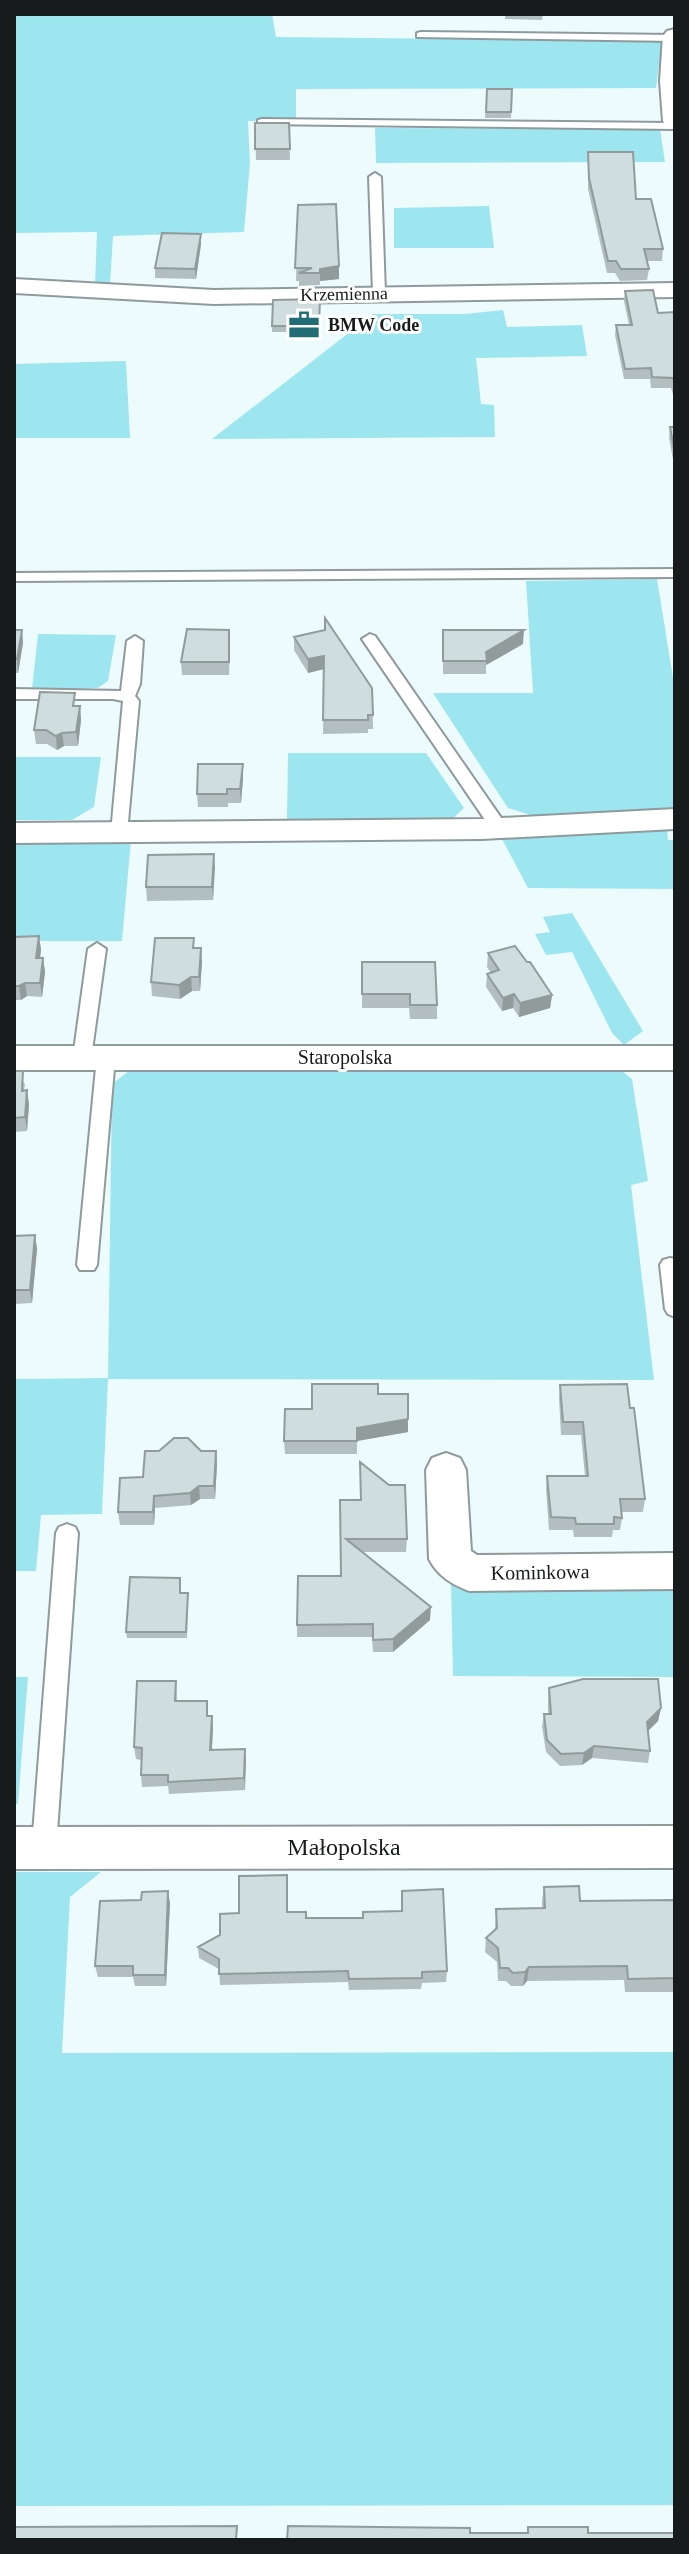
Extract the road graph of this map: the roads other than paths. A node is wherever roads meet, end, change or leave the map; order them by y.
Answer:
1 (421, 35) dead end
2 (675, 37) edge
3 (262, 122) edge
4 (675, 123) edge
5 (375, 177) dead end
6 (14, 286) edge
7 (675, 290) edge
8 (379, 293) junction
9 (675, 573) edge
10 (14, 577) edge
11 (370, 639) dead end
12 (135, 641) dead end
13 (14, 694) edge
14 (127, 696) junction
15 (675, 819) edge
16 (500, 829) junction
17 (14, 833) edge
18 (119, 833) junction
19 (97, 949) dead end
20 (94, 1057) junction
21 (14, 1058) edge
22 (675, 1058) edge
23 (87, 1265) dead end
24 (670, 1265) dead end
25 (675, 1309) edge
26 (446, 1470) dead end
27 (67, 1533) dead end
28 (675, 1571) edge
29 (675, 1847) edge
30 (29, 1848) edge

1 - 2 lane
2 - 4 street
3 - 4 lane
5 - 8 lane
6 - 8 street, Krzemienna
7 - 8 street, Krzemienna
9 - 10 lane
11 - 16 lane
12 - 14 lane
13 - 14 lane
14 - 18 lane
15 - 16 street
16 - 18 street
17 - 18 street
19 - 20 lane
20 - 21 street, Staropolska
20 - 22 street, Staropolska
20 - 23 lane
24 - 25 lane
26 - 28 street, Kominkowa
27 - 30 lane
29 - 30 street, Małopolska

